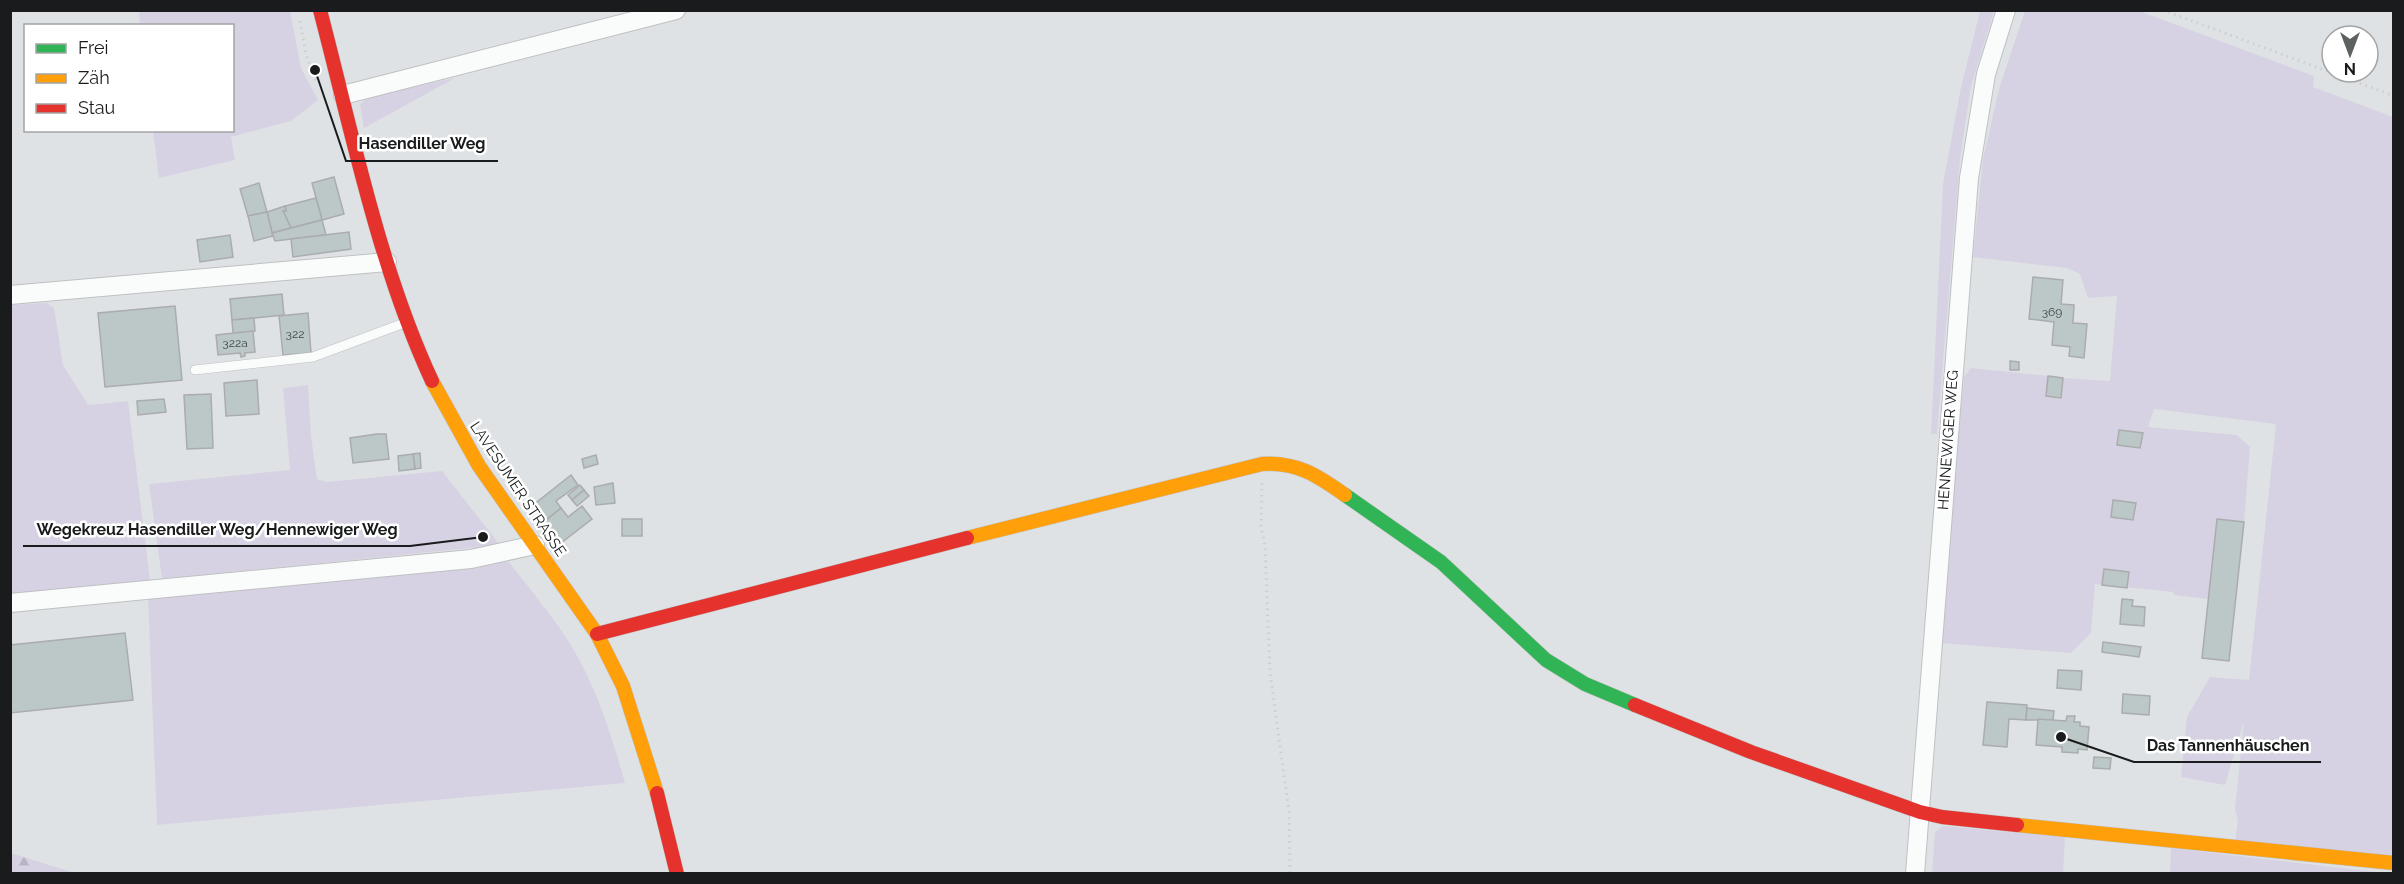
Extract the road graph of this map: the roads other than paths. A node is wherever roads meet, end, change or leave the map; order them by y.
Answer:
1 (320, 10) edge
2 (676, 10) edge
3 (2006, 10) edge
4 (343, 95) junction
5 (387, 262) junction
6 (10, 295) edge
7 (406, 322) junction
8 (195, 370) dead end
9 (535, 545) junction
10 (10, 603) edge
11 (597, 634) junction
12 (1920, 812) junction
13 (2394, 863) edge
14 (677, 873) edge
15 (1916, 873) edge

1 - 4 street, LAVESUMER STRASSE
2 - 4 street
3 - 12 street, HENNEWIGER WEG
4 - 5 street, LAVESUMER STRASSE
5 - 6 street
5 - 7 street, LAVESUMER STRASSE
7 - 8 lane
7 - 9 street, LAVESUMER STRASSE
9 - 10 street
9 - 11 street, LAVESUMER STRASSE
11 - 12 street
11 - 14 street, LAVESUMER STRASSE
12 - 13 street
12 - 15 street, HENNEWIGER WEG

